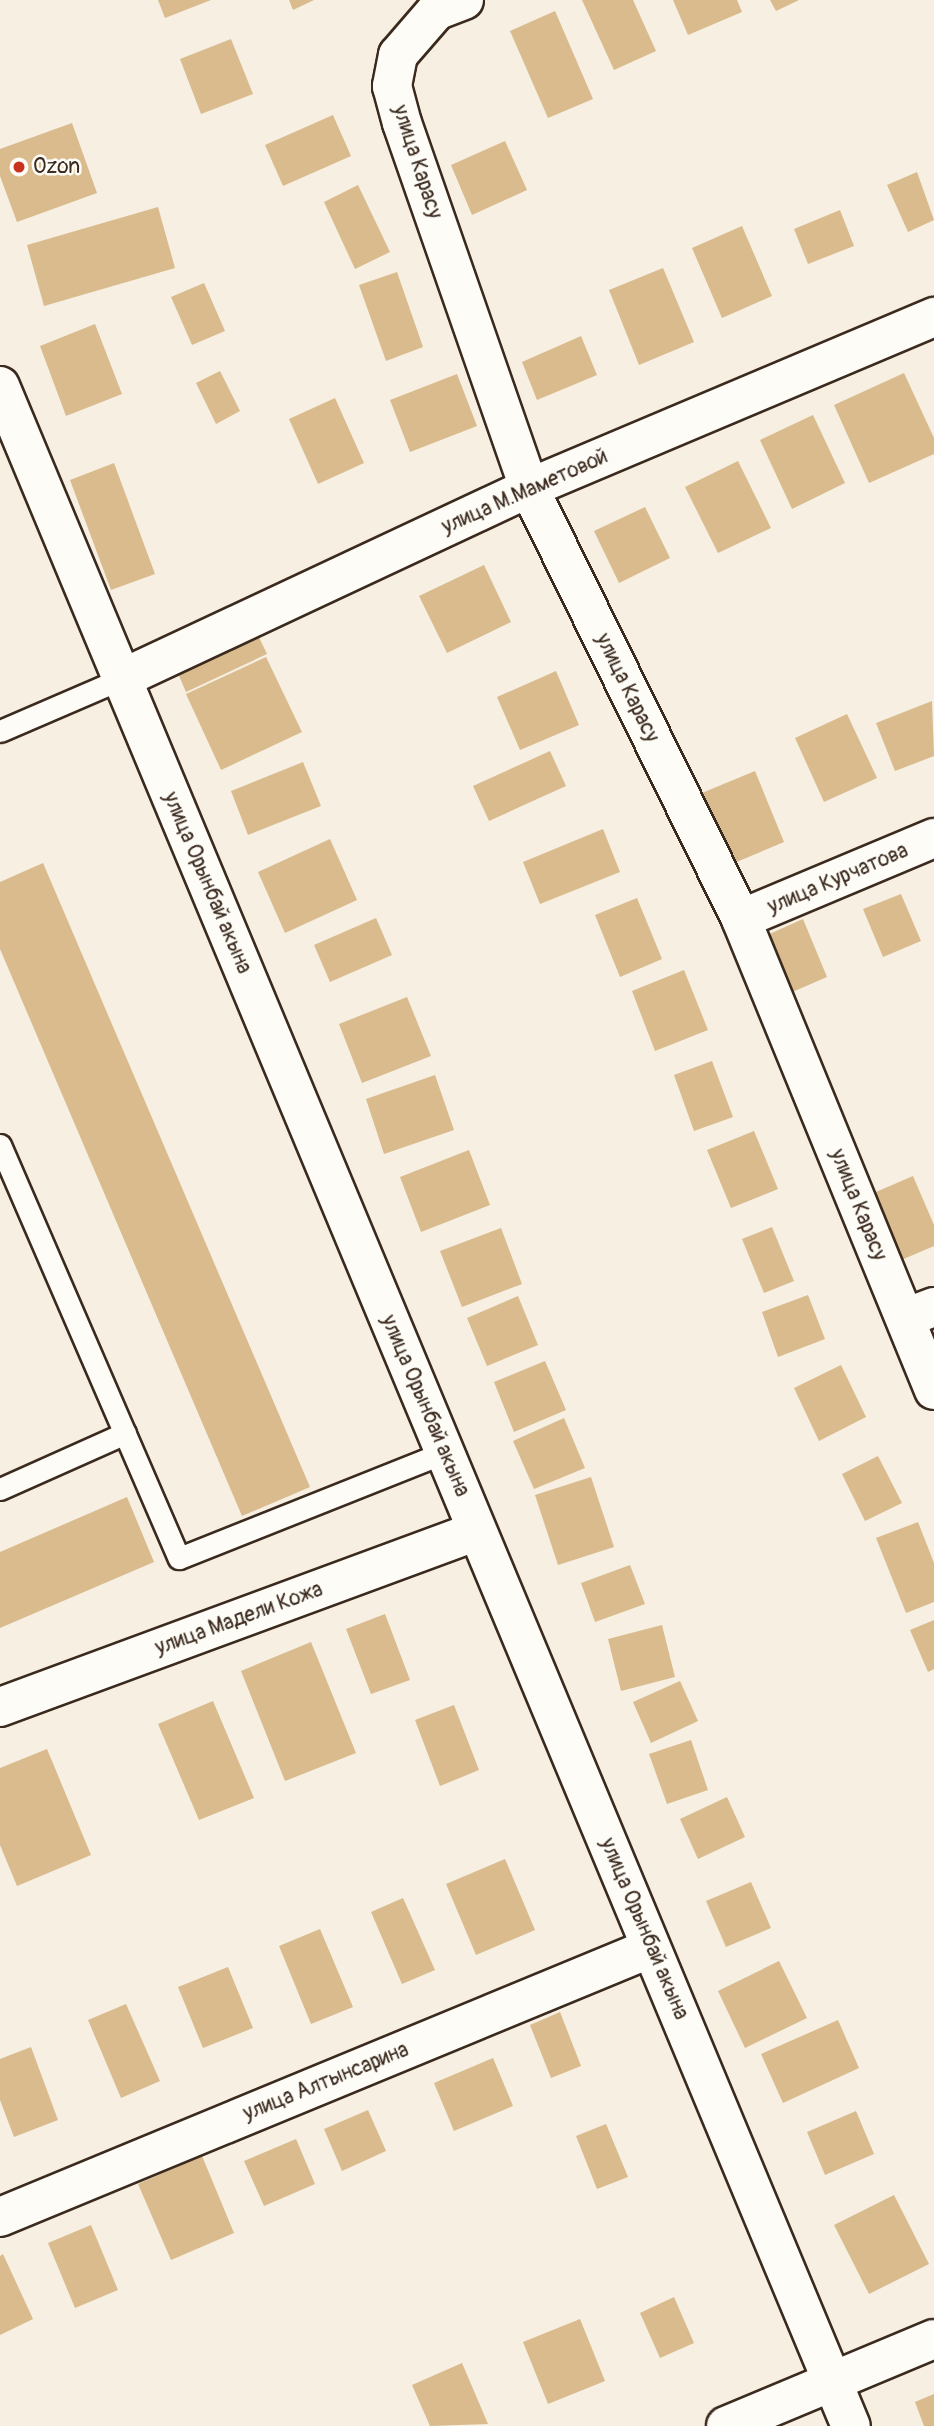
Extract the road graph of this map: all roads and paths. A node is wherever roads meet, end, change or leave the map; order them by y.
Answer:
1 (464, 0) edge
2 (934, 317) edge
3 (0, 386) edge
4 (529, 488) junction
5 (121, 678) junction
6 (0, 731) edge
7 (934, 838) edge
8 (741, 919) junction
9 (0, 1145) edge
10 (919, 1312) edge
11 (934, 1390) edge
12 (125, 1433) junction
13 (444, 1452) junction
14 (0, 1489) edge
15 (477, 1531) junction
16 (0, 1707) edge
17 (651, 1948) junction
18 (0, 2217) edge
19 (934, 2339) edge
20 (833, 2383) junction
21 (726, 2426) edge
22 (851, 2426) edge

1 - 4 street, улица Карасу
2 - 4 street, улица М.Маметовой
3 - 5 street, улица Орынбай акына
4 - 5 street, улица М.Маметовой
4 - 8 street, улица Карасу
5 - 6 lane
5 - 13 street, улица Орынбай акына
7 - 8 street, улица Курчатова
8 - 10 street, улица Карасу
9 - 12 lane
10 - 11 street, улица Карасу
12 - 13 lane
12 - 14 lane
13 - 15 street, улица Орынбай акына
15 - 16 street, улица Мадели Кожа
15 - 17 street, улица Орынбай акына
17 - 18 street, улица Алтынсарина
17 - 20 street, улица Орынбай акына
19 - 20 street
20 - 21 street
20 - 22 street, улица Орынбай акына

